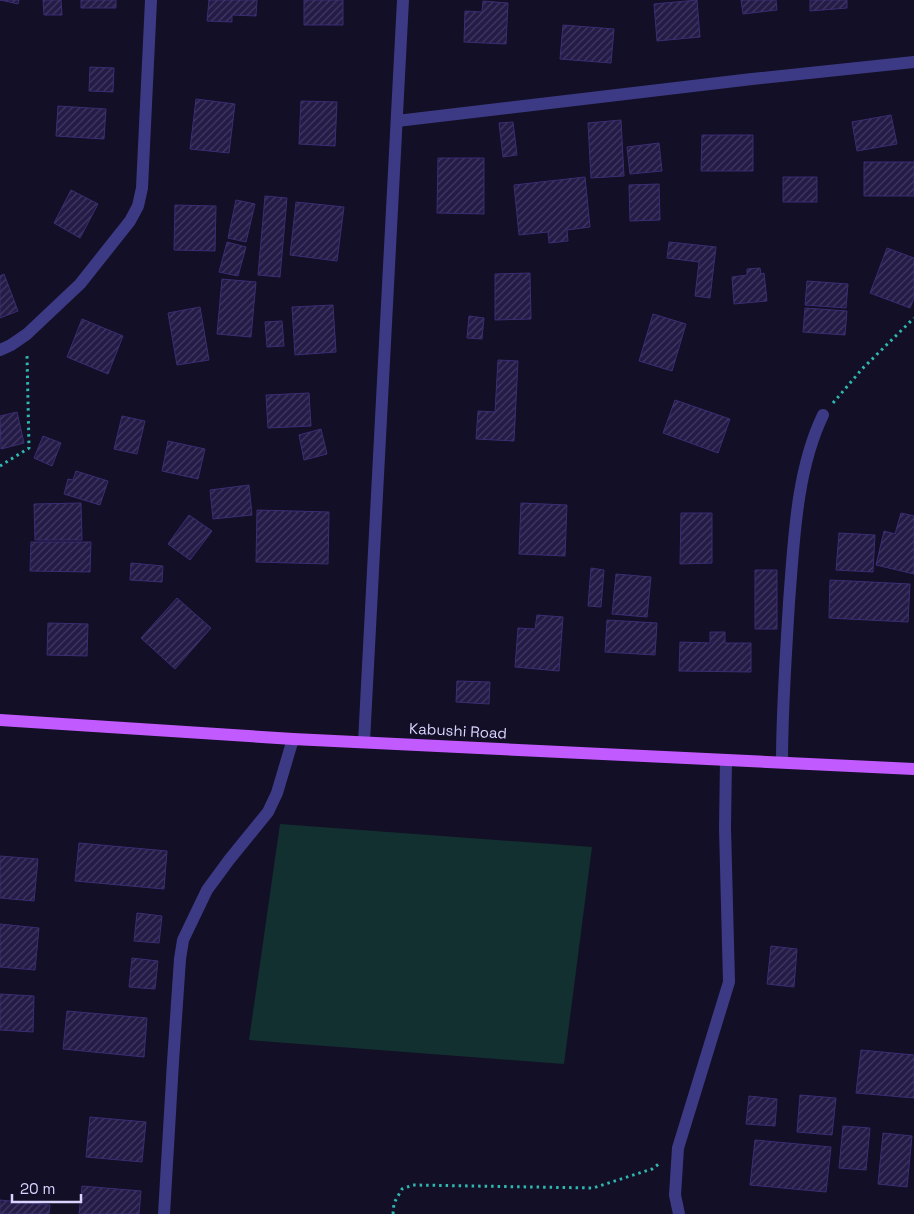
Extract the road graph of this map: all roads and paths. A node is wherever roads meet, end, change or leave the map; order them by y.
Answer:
1 (151, 0) edge
2 (402, 0) edge
3 (914, 62) edge
4 (397, 121) junction
5 (914, 318) edge
6 (27, 334) junction
7 (0, 350) edge
8 (823, 415) joint
9 (0, 466) edge
10 (0, 720) edge
11 (293, 739) junction
12 (364, 742) junction
13 (726, 760) junction
14 (782, 762) junction
15 (914, 769) edge
16 (678, 1148) junction
17 (675, 1196) junction
18 (164, 1214) edge
19 (393, 1214) edge
20 (671, 1214) edge
21 (679, 1214) edge

1 - 6 street
2 - 4 street
3 - 4 street
4 - 12 street
5 - 8 path
6 - 7 street
6 - 9 path
8 - 14 street
10 - 11 main road, Kabushi Road
11 - 12 main road, Kabushi Road
11 - 18 street
12 - 13 main road, Kabushi Road
13 - 14 main road, Kabushi Road
13 - 16 street
14 - 15 main road, Kabushi Road
16 - 17 street
16 - 19 path
17 - 20 street
17 - 21 street

